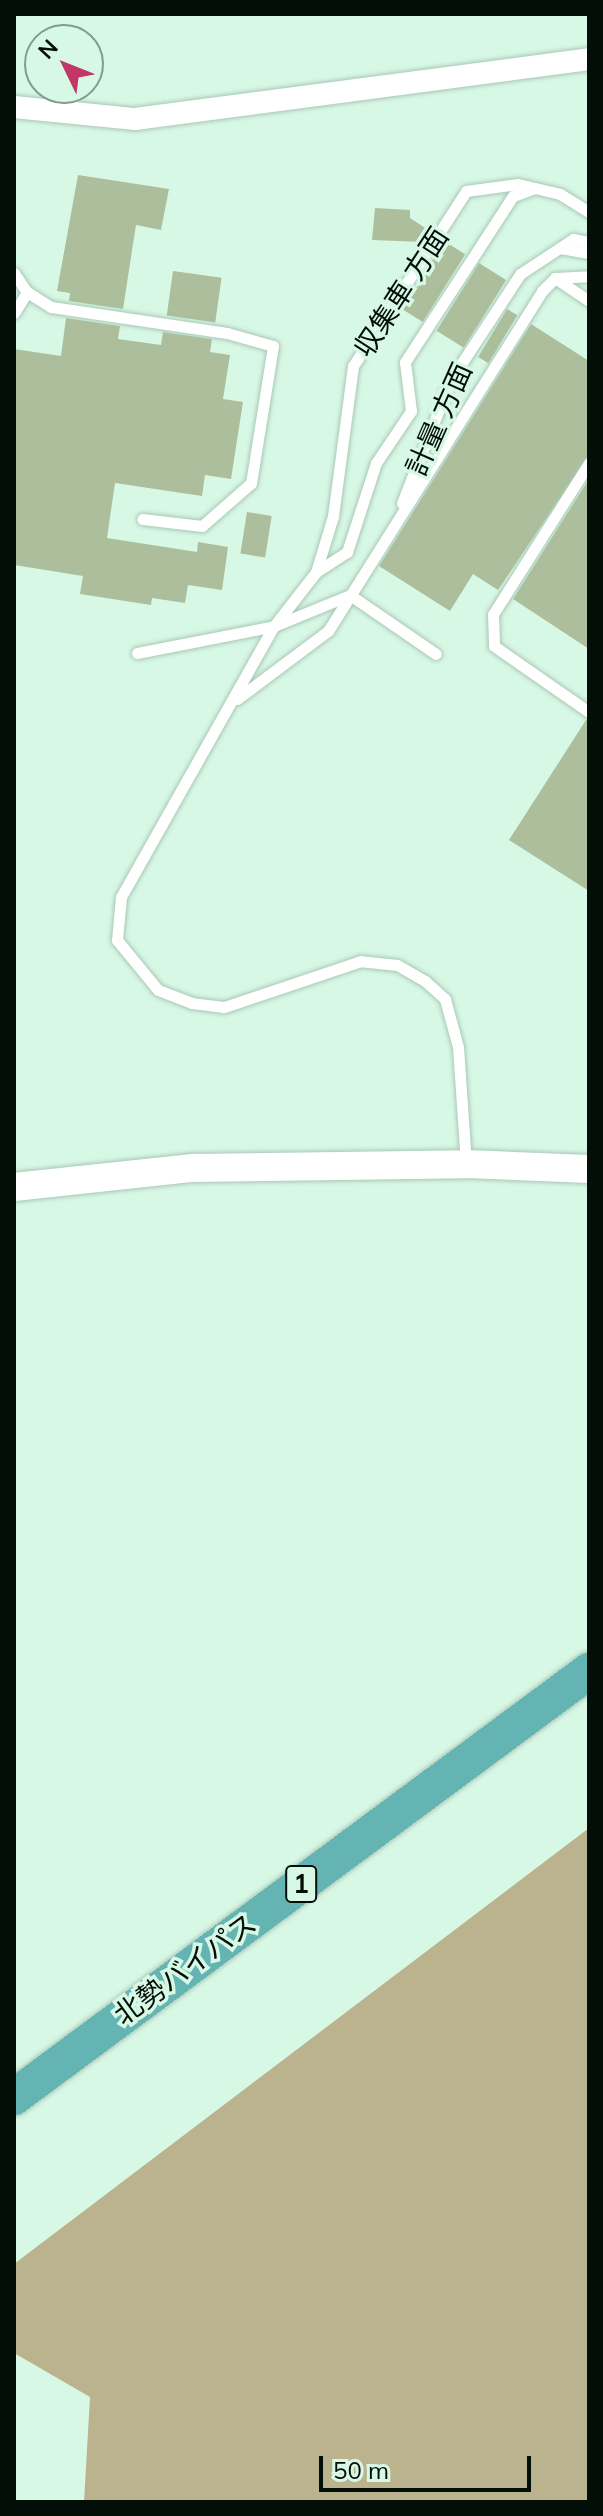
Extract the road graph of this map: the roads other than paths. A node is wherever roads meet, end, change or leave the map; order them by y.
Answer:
1 (589, 59) edge
2 (14, 107) edge
3 (535, 188) junction
4 (589, 212) edge
5 (589, 242) edge
6 (560, 248) junction
7 (589, 253) edge
8 (14, 273) edge
9 (589, 276) edge
10 (555, 278) junction
11 (27, 292) junction
12 (589, 301) edge
13 (14, 313) edge
14 (589, 463) edge
15 (142, 519) dead end
16 (392, 528) junction
17 (316, 572) junction
18 (350, 595) junction
19 (274, 626) junction
20 (137, 653) dead end
21 (436, 654) dead end
22 (231, 704) junction
23 (589, 712) edge
24 (466, 1164) junction
25 (589, 1169) edge
26 (14, 1187) edge
27 (589, 1671) edge
28 (14, 2097) edge

1 - 2 street
3 - 4 lane
3 - 17 lane
3 - 17 lane, 収集車 方面
5 - 6 lane, 計量 方面
6 - 7 lane
6 - 16 lane, 計量 方面
8 - 11 lane
9 - 10 lane
10 - 12 lane
10 - 16 lane
11 - 13 lane
11 - 15 lane
14 - 23 lane
16 - 18 lane
17 - 19 lane
18 - 19 lane
18 - 21 lane
18 - 22 lane
19 - 20 lane
19 - 22 lane
22 - 24 lane
24 - 25 street
24 - 26 street
27 - 28 highway, 北勢バイパス / 1

